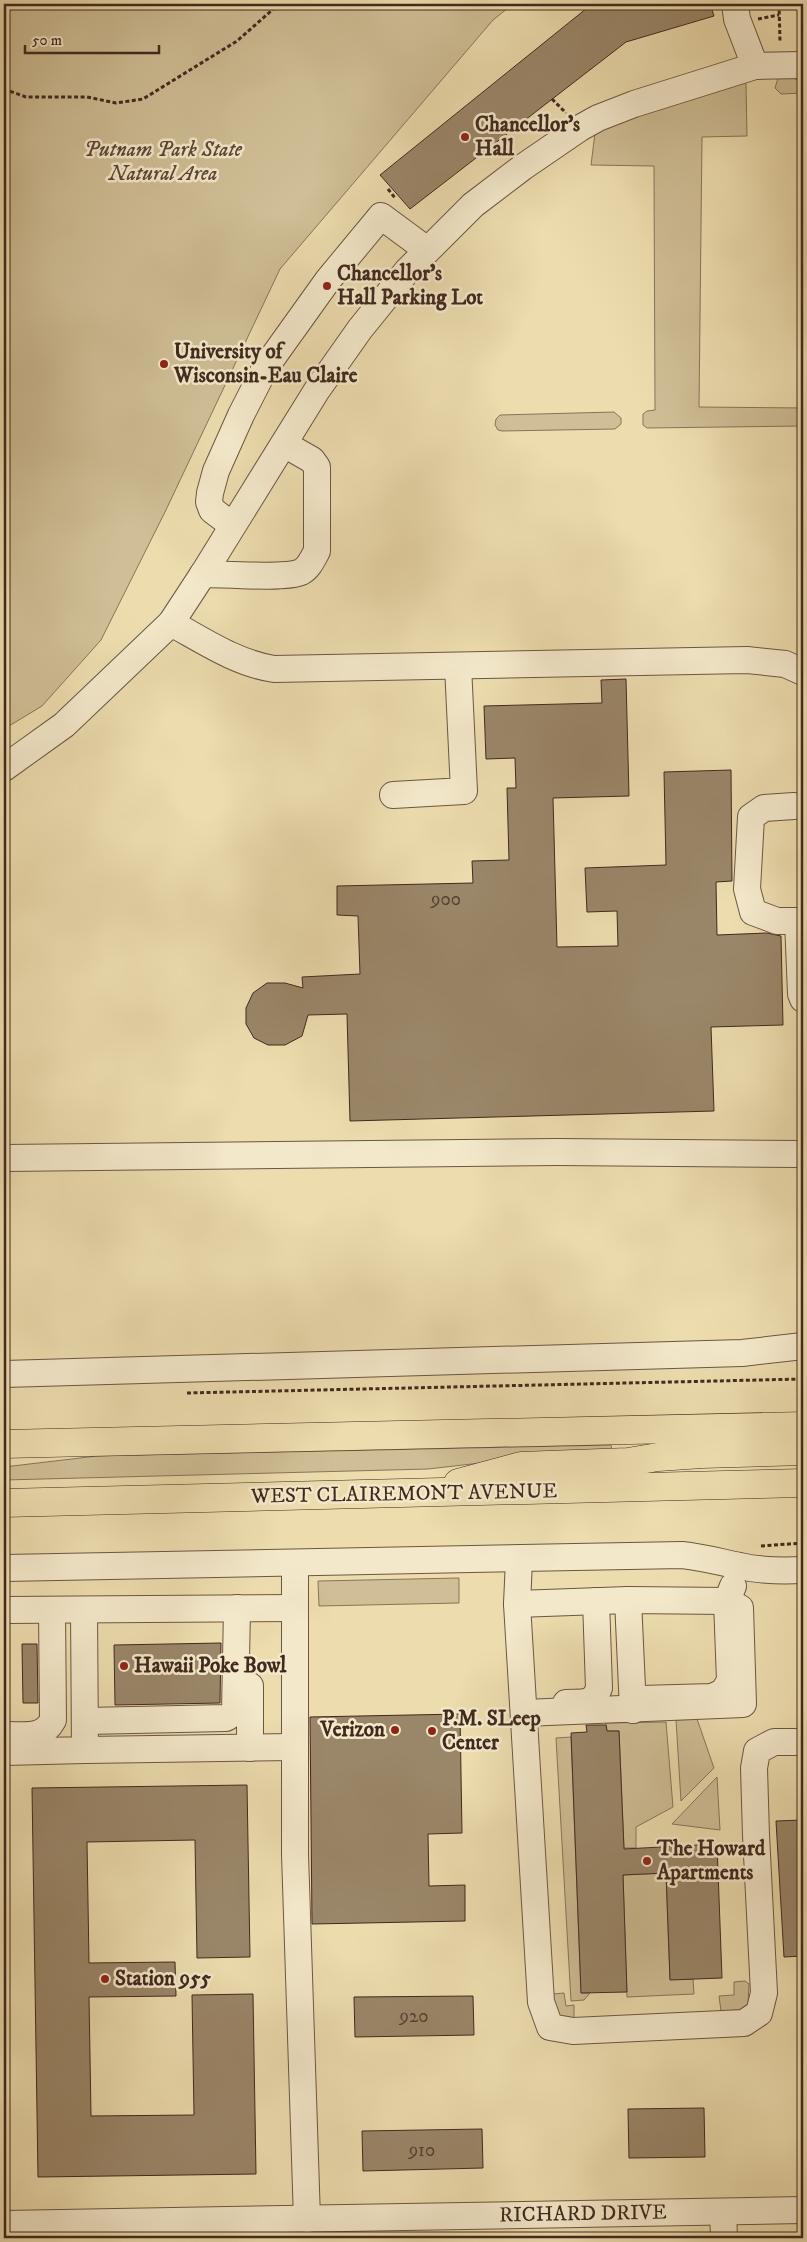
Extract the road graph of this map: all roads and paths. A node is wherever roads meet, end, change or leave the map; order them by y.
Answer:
1 (279, 4) edge
2 (779, 4) edge
3 (735, 10) edge
4 (779, 15) junction
5 (780, 42) dead end
6 (803, 65) edge
7 (755, 66) junction
8 (4, 88) edge
9 (427, 250) junction
10 (284, 444) junction
11 (232, 525) junction
12 (203, 574) junction
13 (171, 623) junction
14 (458, 666) junction
15 (803, 672) edge
16 (4, 768) edge
17 (393, 795) dead end
18 (794, 806) dead end
19 (803, 999) edge
20 (803, 1154) edge
21 (4, 1158) edge
22 (803, 1346) edge
23 (4, 1374) edge
24 (803, 1380) edge
25 (184, 1393) dead end
26 (803, 1426) edge
27 (76, 1443) junction
28 (4, 1444) edge
29 (803, 1452) edge
30 (4, 1459) edge
31 (803, 1483) edge
32 (423, 1493) junction
33 (4, 1503) edge
34 (519, 1560) junction
35 (295, 1563) junction
36 (740, 1567) junction
37 (4, 1568) edge
38 (803, 1570) edge
39 (628, 1600) junction
40 (596, 1601) junction
41 (727, 1602) junction
42 (517, 1604) junction
43 (243, 1608) junction
44 (295, 1608) junction
45 (4, 1610) edge
46 (52, 1610) junction
47 (84, 1610) junction
48 (633, 1710) junction
49 (250, 1713) junction
50 (530, 1713) junction
51 (150, 1720) junction
52 (86, 1721) junction
53 (4, 1735) edge
54 (803, 1742) edge
55 (295, 1747) junction
56 (250, 1748) junction
57 (85, 1750) junction
58 (4, 1752) edge
59 (803, 2210) edge
60 (723, 2212) junction
61 (307, 2219) junction
62 (4, 2224) edge
63 (457, 2227) edge
64 (724, 2238) edge

1 - 8 path
2 - 4 path
3 - 4 path
3 - 7 street
4 - 5 path
6 - 7 street
7 - 9 street
9 - 10 street
9 - 11 street
10 - 11 street
10 - 12 street
11 - 12 street
12 - 13 street
13 - 14 street
13 - 16 street
14 - 15 street
14 - 17 street
18 - 19 street
20 - 21 street
22 - 23 street
24 - 25 path
26 - 27 main road
27 - 28 main road
27 - 30 main road
29 - 32 main road
31 - 32 main road, WEST CLAIREMONT AVENUE
32 - 33 main road, WEST CLAIREMONT AVENUE
34 - 35 street
34 - 36 street
34 - 42 street
35 - 37 street
35 - 44 street
36 - 38 street
36 - 41 street
39 - 40 street
39 - 41 street
39 - 48 street
40 - 42 street
40 - 50 street
41 - 48 street
42 - 50 street
43 - 44 street
43 - 47 street
43 - 49 street
43 - 51 street
44 - 55 street
45 - 46 street
46 - 47 street
46 - 53 street
47 - 52 street
48 - 50 street
49 - 51 street
49 - 56 street
50 - 54 street
51 - 52 street
52 - 57 street
55 - 56 street
55 - 61 street
56 - 57 street
57 - 58 street
59 - 60 street, RICHARD DRIVE
60 - 63 street, RICHARD DRIVE
60 - 64 street
61 - 62 street, RICHARD DRIVE
61 - 63 street, RICHARD DRIVE

